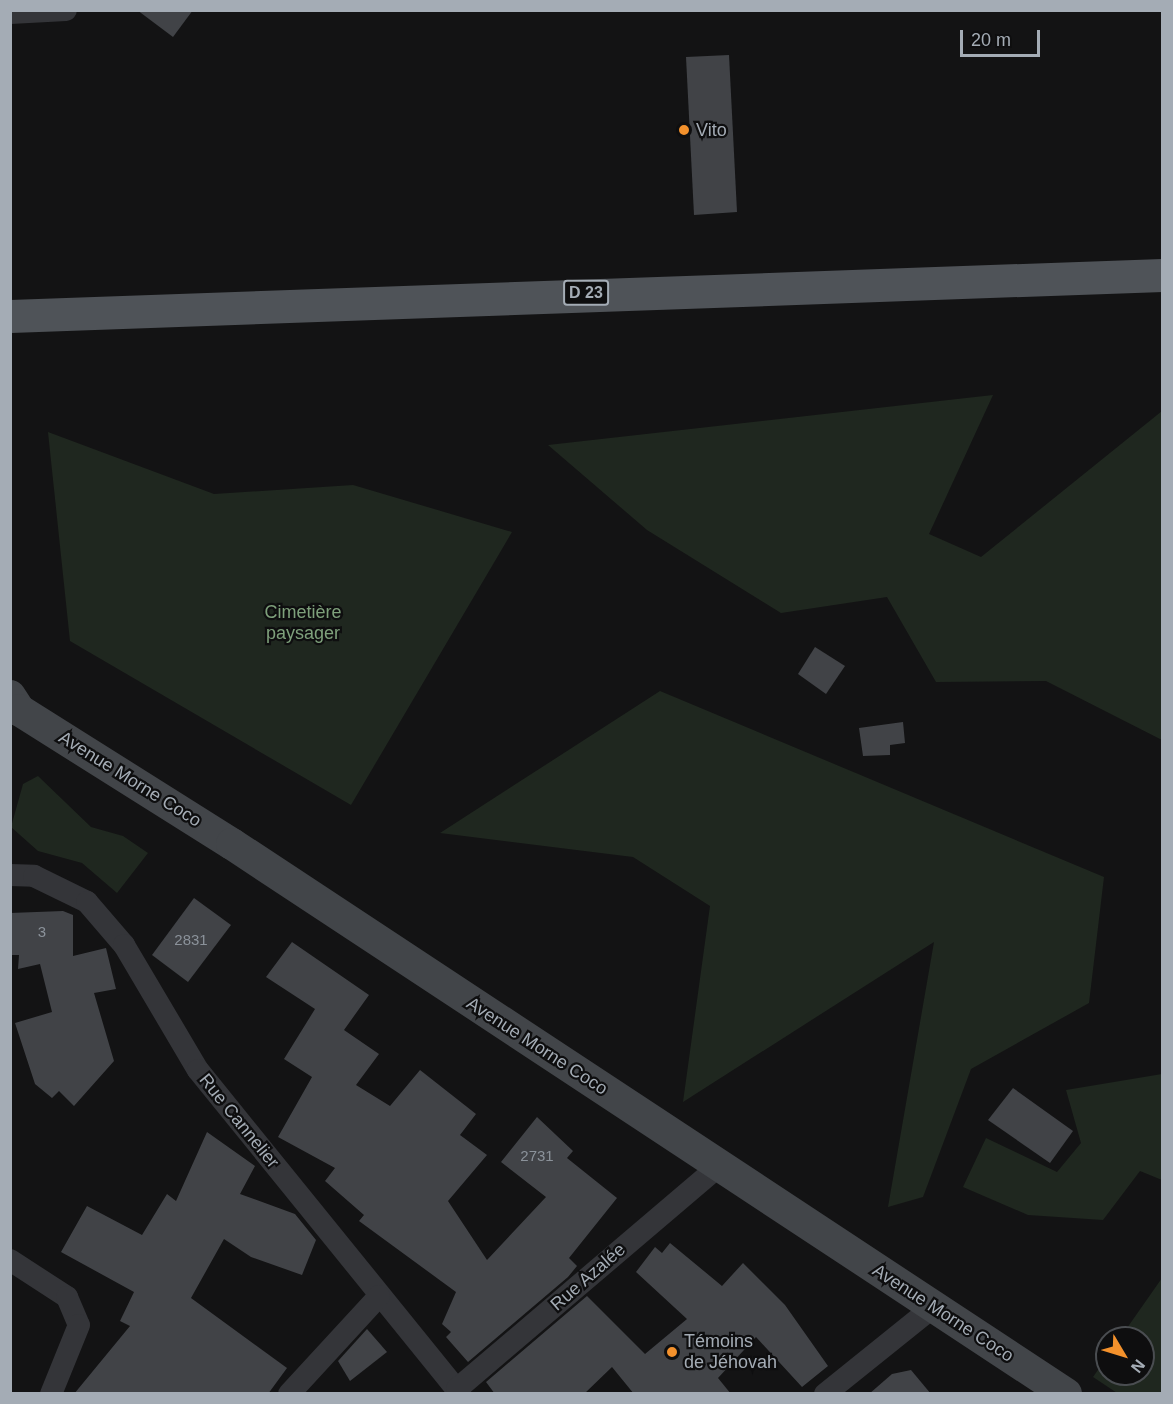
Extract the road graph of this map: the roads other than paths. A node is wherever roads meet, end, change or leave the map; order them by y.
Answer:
1 (66, 10) edge
2 (10, 13) edge
3 (1162, 275) edge
4 (10, 316) edge
5 (13, 711) edge
6 (10, 875) edge
7 (720, 1165) junction
8 (10, 1260) edge
9 (378, 1296) junction
10 (932, 1308) junction
11 (459, 1391) edge
12 (51, 1394) edge
13 (289, 1394) edge
14 (825, 1394) edge
15 (1066, 1394) edge

1 - 2 street
3 - 4 main road, D 23
5 - 7 street, Avenue Morne Coco
6 - 9 street, Rue Cannelier
7 - 10 street, Avenue Morne Coco
7 - 11 street, Rue Azalée
8 - 12 street
9 - 11 street, Rue Cannelier
9 - 13 street
10 - 14 street
10 - 15 street, Avenue Morne Coco

